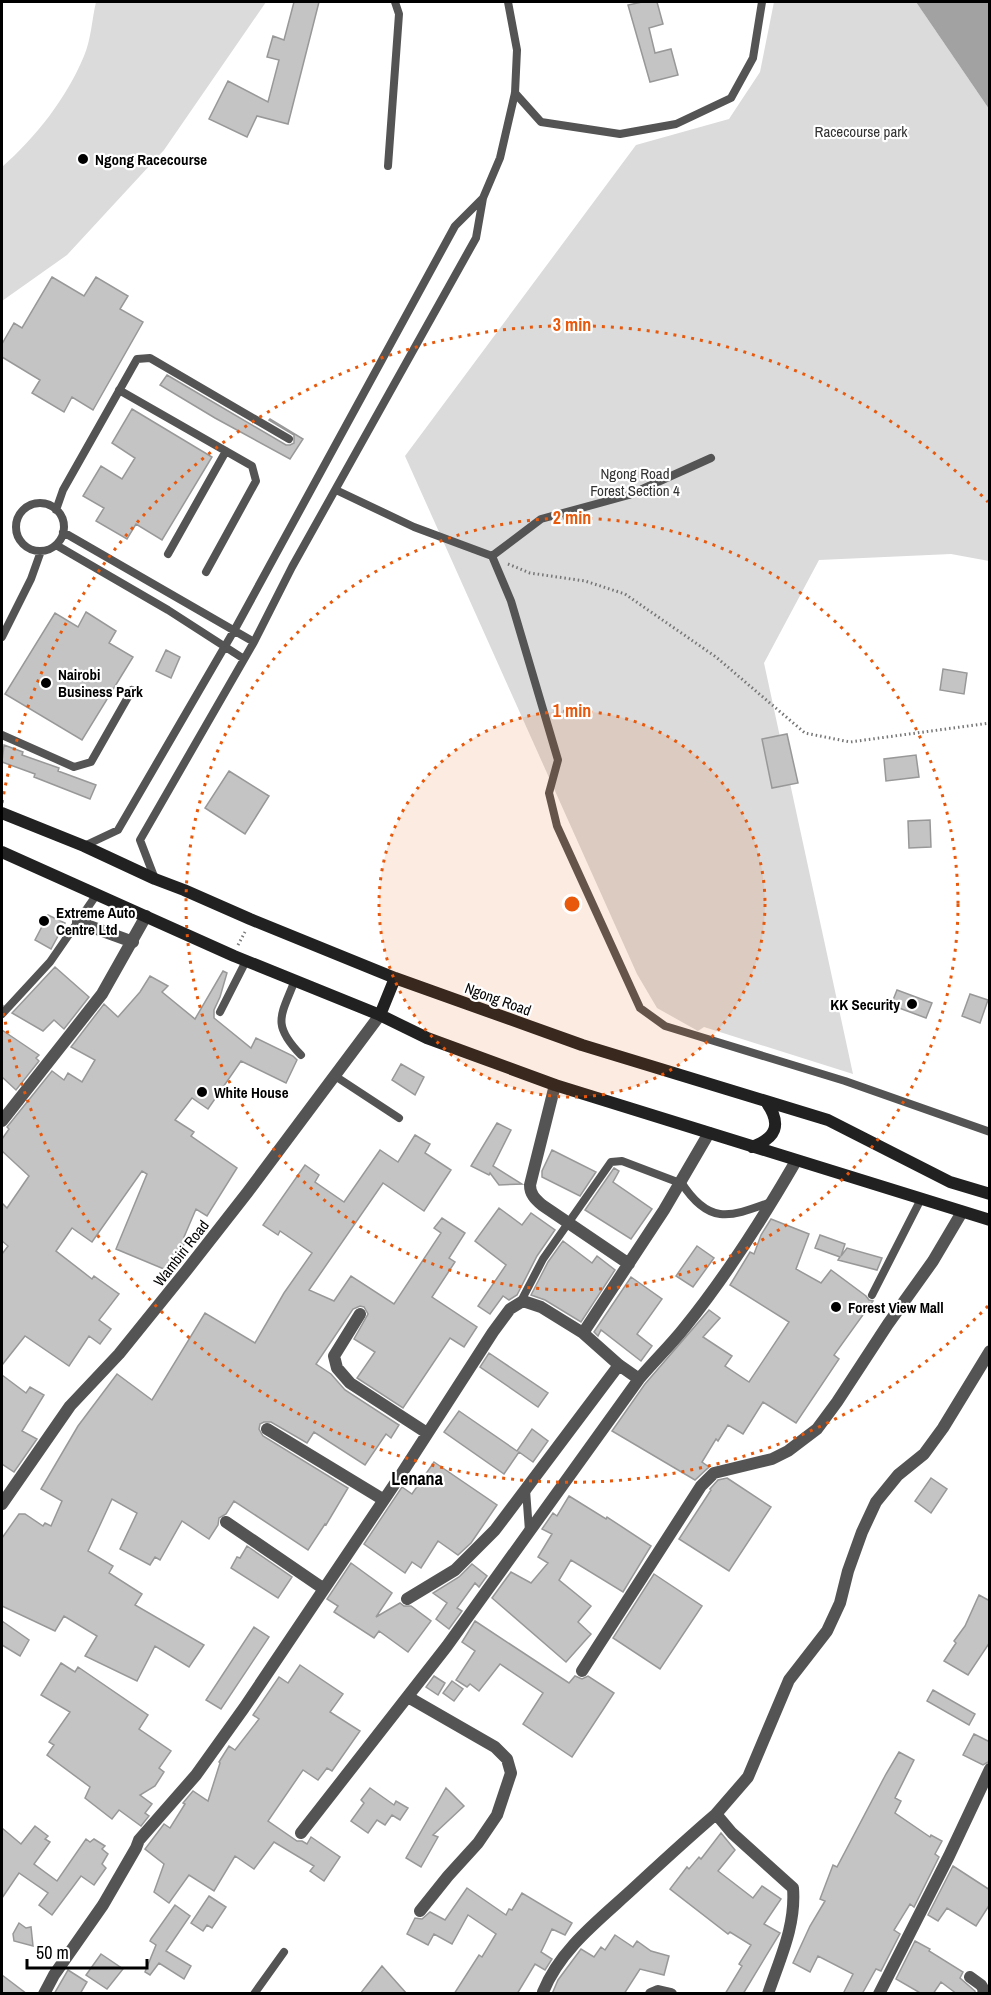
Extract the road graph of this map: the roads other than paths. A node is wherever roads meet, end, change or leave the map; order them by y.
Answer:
1 (395, 2) edge
2 (508, 2) edge
3 (762, 2) edge
4 (515, 93) junction
5 (388, 166) dead end
6 (483, 198) junction
7 (119, 390) junction
8 (289, 439) dead end
9 (226, 451) junction
10 (711, 458) dead end
11 (336, 490) junction
12 (56, 510) junction
13 (63, 532) junction
14 (56, 546) junction
15 (41, 551) junction
16 (168, 554) dead end
17 (492, 556) junction
18 (206, 572) dead end
19 (235, 629) junction
20 (2, 637) edge
21 (254, 642) junction
22 (225, 646) junction
23 (244, 659) junction
24 (132, 690) dead end
25 (2, 735) edge
26 (2, 813) edge
27 (84, 846) junction
28 (2, 852) edge
29 (155, 879) junction
30 (97, 894) junction
31 (146, 916) junction
32 (78, 922) junction
33 (133, 942) junction
34 (240, 959) junction
35 (395, 978) junction
36 (295, 980) junction
37 (220, 1012) dead end
38 (2, 1014) edge
39 (380, 1015) junction
40 (301, 1055) dead end
41 (335, 1076) junction
42 (555, 1085) junction
43 (767, 1103) junction
44 (399, 1118) dead end
45 (2, 1121) edge
46 (990, 1132) edge
47 (709, 1133) junction
48 (752, 1147) junction
49 (796, 1161) junction
50 (680, 1183) junction
51 (990, 1194) edge
52 (921, 1199) junction
53 (772, 1202) junction
54 (962, 1212) junction
55 (990, 1220) edge
56 (569, 1223) junction
57 (629, 1264) junction
58 (872, 1295) dead end
59 (520, 1303) junction
60 (360, 1314) dead end
61 (583, 1333) junction
62 (990, 1351) edge
63 (620, 1365) junction
64 (639, 1379) junction
65 (267, 1430) dead end
66 (427, 1433) junction
67 (526, 1490) junction
68 (384, 1500) junction
69 (2, 1504) edge
70 (226, 1522) dead end
71 (530, 1532) junction
72 (324, 1589) junction
73 (407, 1599) dead end
74 (582, 1671) dead end
75 (408, 1697) junction
76 (990, 1769) edge
77 (716, 1814) junction
78 (301, 1833) dead end
79 (420, 1911) dead end
80 (284, 1952) dead end
81 (970, 1977) dead end
82 (985, 1989) edge
83 (44, 1994) edge
84 (254, 1994) edge
85 (544, 1994) edge
86 (651, 1994) edge
87 (671, 1994) edge
88 (768, 1994) edge
89 (879, 1994) edge

1 - 5 lane
2 - 4 lane
3 - 4 lane
4 - 6 lane
6 - 11 lane
6 - 19 lane
7 - 8 lane
7 - 9 lane
7 - 12 lane
9 - 16 lane
9 - 18 lane
10 - 17 lane
11 - 17 lane
11 - 21 lane
12 - 13 lane
12 - 15 lane
13 - 14 lane
13 - 19 lane
14 - 15 lane
14 - 22 lane
15 - 20 lane
17 - 46 lane
19 - 21 lane
19 - 22 lane
21 - 23 lane
22 - 23 lane
22 - 27 lane
23 - 29 lane
24 - 25 lane
26 - 27 main road, Ngong Road
27 - 29 main road, Ngong Road
28 - 30 main road
29 - 35 main road, Ngong Road
30 - 31 main road
30 - 32 lane
31 - 33 street
31 - 34 main road
32 - 33 street
32 - 38 lane
33 - 45 street
34 - 36 main road
34 - 37 lane
35 - 39 main road
35 - 43 main road, Ngong Road
36 - 39 main road
36 - 40 lane
39 - 41 street, Wambiri Road
39 - 42 main road
41 - 44 lane
41 - 69 street, Wambiri Road
42 - 47 main road
42 - 56 street
43 - 48 main road
43 - 51 main road, Ngong Road
47 - 48 main road
47 - 50 street
48 - 49 main road
49 - 52 main road
49 - 53 street
50 - 53 lane
50 - 56 lane
50 - 57 street
52 - 54 main road
52 - 58 lane
53 - 64 street
54 - 55 main road
54 - 74 street
56 - 57 street
56 - 59 lane
57 - 61 street
59 - 61 street
59 - 66 street
60 - 66 street
61 - 63 street
62 - 77 street
63 - 64 street
63 - 67 street
64 - 71 street
65 - 68 street
66 - 68 street
67 - 71 lane
67 - 73 street
68 - 72 street
70 - 72 street
71 - 75 street
72 - 83 street
75 - 78 street
75 - 79 street
76 - 89 street
77 - 85 street
77 - 88 street
80 - 84 lane
81 - 82 street
86 - 87 street

